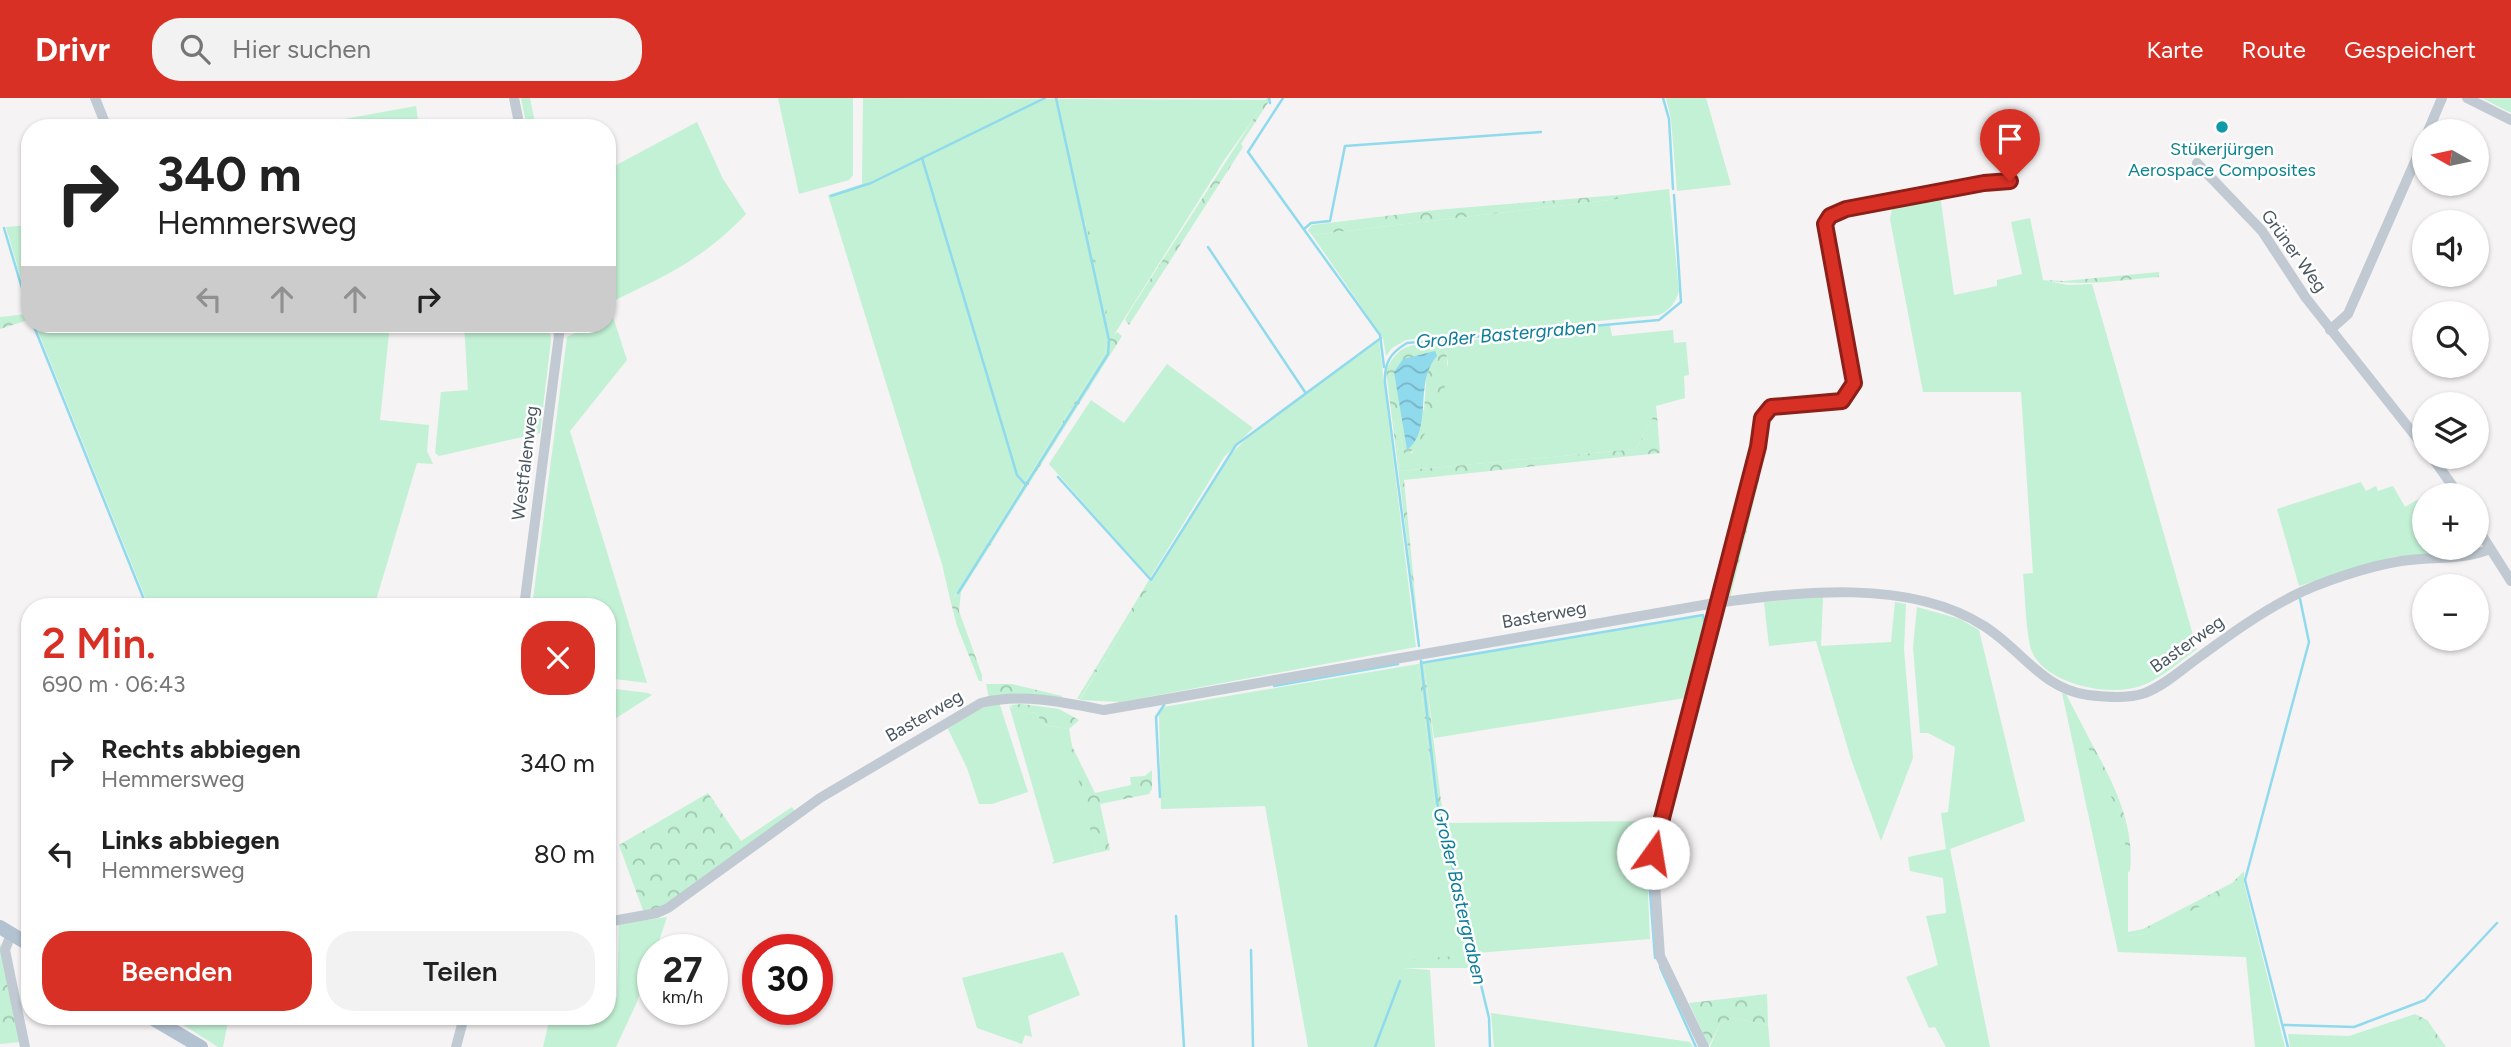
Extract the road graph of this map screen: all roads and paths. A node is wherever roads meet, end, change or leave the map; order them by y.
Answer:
1 (95, 98) edge
2 (514, 98) edge
3 (2442, 98) edge
4 (2467, 98) edge
5 (103, 119) edge
6 (518, 119) edge
7 (2433, 119) edge
8 (2511, 120) edge
9 (2197, 163) dead end
10 (2412, 168) edge
11 (2010, 181) dead end
12 (2330, 330) junction
13 (559, 333) edge
14 (2412, 432) edge
15 (2490, 549) joint
16 (2511, 580) edge
17 (525, 598) edge
18 (1716, 603) junction
19 (616, 920) edge
20 (6, 931) edge
21 (164, 1025) edge
22 (462, 1025) edge
23 (25, 1047) edge
24 (201, 1047) edge
25 (456, 1047) edge
26 (1704, 1047) edge

1 - 5 street
2 - 6 street
3 - 7 street
4 - 8 street
9 - 12 street, Grüner Weg
10 - 12 street
11 - 18 street
12 - 14 street, Grüner Weg
13 - 17 street, Westfalenweg
15 - 16 street
15 - 18 street, Basterweg
18 - 19 street, Basterweg
18 - 26 street
20 - 23 street
21 - 24 main road
22 - 25 street

